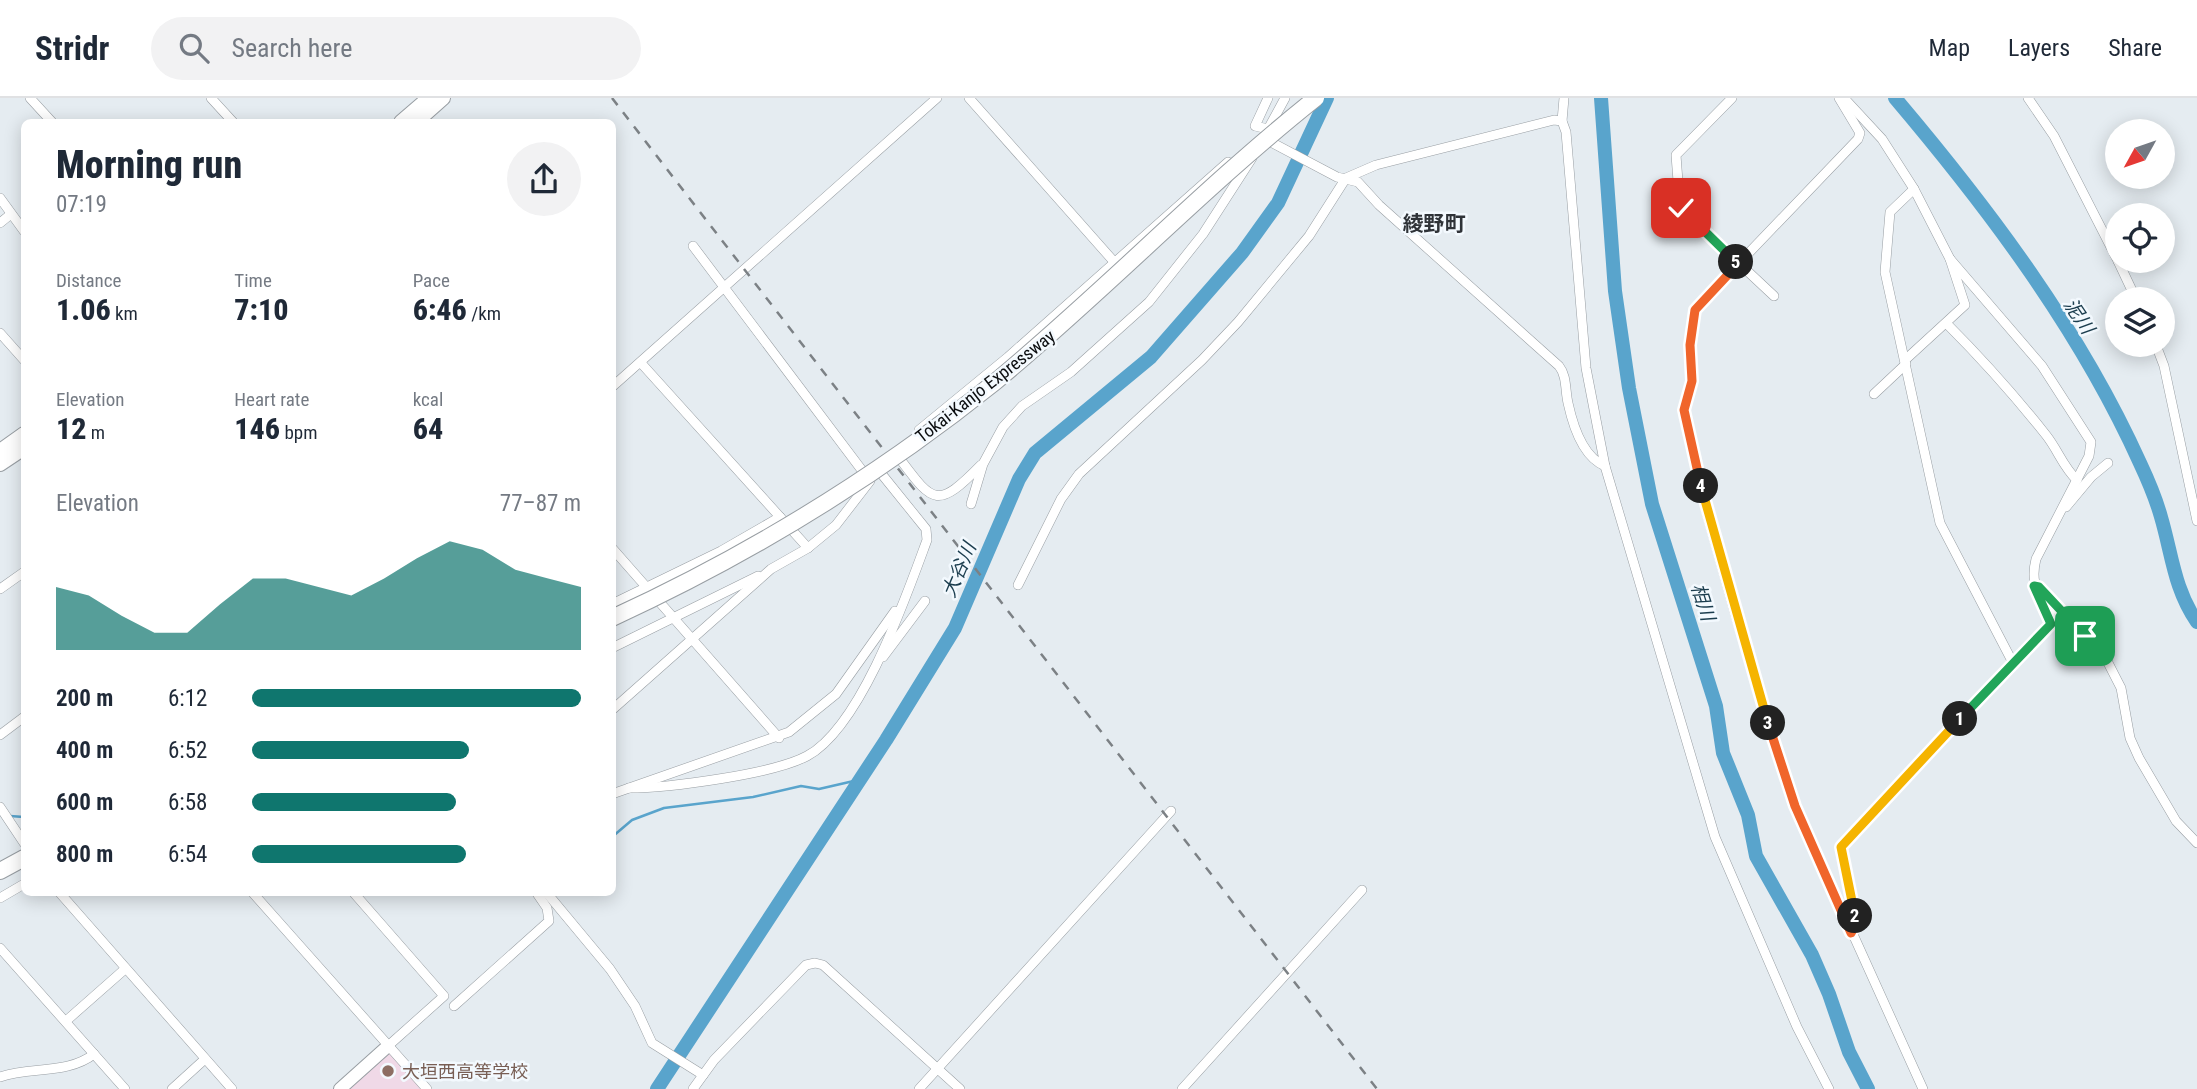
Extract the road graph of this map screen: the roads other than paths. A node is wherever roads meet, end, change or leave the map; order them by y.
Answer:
1 (30, 98) edge
2 (211, 98) edge
3 (429, 98) edge
4 (443, 98) edge
5 (937, 98) edge
6 (969, 98) edge
7 (1268, 98) edge
8 (1285, 98) edge
9 (1317, 98) edge
10 (1564, 98) edge
11 (1732, 98) edge
12 (1842, 98) edge
13 (2028, 98) edge
14 (49, 119) edge
15 (230, 119) edge
16 (404, 119) edge
17 (419, 119) edge
18 (1562, 121) junction
19 (1266, 138) junction
20 (1342, 177) junction
21 (1914, 189) junction
22 (0, 198) edge
23 (11, 214) junction
24 (0, 223) edge
25 (21, 227) edge
26 (2105, 236) edge
27 (693, 246) dead end
28 (1950, 259) junction
29 (1114, 262) junction
30 (1738, 264) junction
31 (1126, 276) dead end
32 (725, 288) junction
33 (1774, 296) dead end
34 (1947, 324) junction
35 (0, 333) edge
36 (21, 357) edge
37 (2161, 357) edge
38 (1905, 362) junction
39 (641, 363) junction
40 (616, 384) edge
41 (1874, 394) dead end
42 (21, 437) edge
43 (21, 450) edge
44 (0, 451) edge
45 (897, 456) junction
46 (2108, 463) dead end
47 (0, 464) edge
48 (983, 464) junction
49 (1605, 466) junction
50 (880, 472) junction
51 (2077, 480) junction
52 (870, 481) junction
53 (971, 504) dead end
54 (2059, 512) junction
55 (780, 517) junction
56 (2197, 521) edge
57 (808, 548) junction
58 (616, 552) edge
59 (771, 569) junction
60 (21, 574) edge
61 (1018, 585) dead end
62 (2034, 586) junction
63 (649, 588) junction
64 (0, 589) edge
65 (905, 599) junction
66 (925, 601) dead end
67 (616, 602) edge
68 (616, 616) edge
69 (676, 619) junction
70 (693, 639) junction
71 (616, 646) edge
72 (2013, 663) junction
73 (873, 669) junction
74 (616, 706) edge
75 (21, 719) edge
76 (0, 735) edge
77 (779, 738) junction
78 (629, 788) junction
79 (616, 793) edge
80 (0, 807) edge
81 (1171, 811) dead end
82 (21, 839) edge
83 (2197, 843) edge
84 (21, 860) edge
85 (0, 871) edge
86 (21, 886) edge
87 (1362, 890) dead end
88 (62, 896) edge
89 (256, 896) edge
90 (356, 896) edge
91 (539, 896) edge
92 (549, 896) edge
93 (0, 898) edge
94 (1851, 933) junction
95 (2, 953) edge
96 (125, 969) junction
97 (454, 1006) dead end
98 (66, 1021) junction
99 (388, 1046) junction
100 (94, 1054) junction
101 (205, 1059) junction
102 (938, 1069) junction
103 (699, 1072) junction
104 (0, 1077) edge
105 (125, 1089) edge
106 (172, 1089) edge
107 (232, 1089) edge
108 (340, 1089) edge
109 (427, 1089) edge
110 (693, 1089) edge
111 (919, 1089) edge
112 (960, 1089) edge
113 (1182, 1089) edge
114 (1829, 1089) edge
115 (1923, 1089) edge

1 - 14 street
2 - 15 street
3 - 16 main road
4 - 17 main road
5 - 32 street
6 - 29 street
7 - 19 street
8 - 19 street
9 - 68 highway, Tokai-Kanjo Expressway, bridge
10 - 18 street
11 - 30 street
12 - 21 street
12 - 30 street
13 - 26 street
18 - 20 street
18 - 49 street
19 - 20 street
19 - 29 street
19 - 48 street
20 - 49 street
20 - 61 street
21 - 28 street
21 - 38 street
22 - 23 street
23 - 24 street
23 - 25 street
27 - 32 street
28 - 34 street
28 - 51 street
29 - 31 street
29 - 45 street
30 - 33 street
30 - 94 street
32 - 39 street
32 - 52 street
34 - 38 street
34 - 51 street
35 - 36 street
37 - 56 street
38 - 41 street
38 - 72 street
39 - 40 street
39 - 55 street
42 - 44 main road
43 - 47 main road
45 - 48 street
45 - 50 street
46 - 54 street
48 - 53 street
49 - 114 street
50 - 52 street
50 - 65 street
51 - 54 street
52 - 57 street
54 - 62 street
55 - 57 street
55 - 63 street
57 - 59 street
58 - 63 street
59 - 69 street
59 - 70 street
60 - 64 street
62 - 72 street
62 - 83 street
63 - 67 street
63 - 69 street
65 - 73 street
65 - 77 street
66 - 73 street
69 - 70 street
69 - 71 street
70 - 74 street
70 - 77 street
72 - 94 street
73 - 78 street
75 - 76 street
77 - 78 street
78 - 79 street
80 - 82 street
81 - 102 street
84 - 85 highway
86 - 93 street
87 - 113 street
88 - 96 street
89 - 99 street
90 - 99 street
91 - 97 street
92 - 103 street
94 - 115 street
95 - 98 street
96 - 98 street
96 - 101 street
98 - 100 street
99 - 108 street
99 - 109 street
100 - 104 street
100 - 105 street
101 - 106 street
101 - 107 street
102 - 103 street
102 - 111 street
102 - 112 street
103 - 110 street

